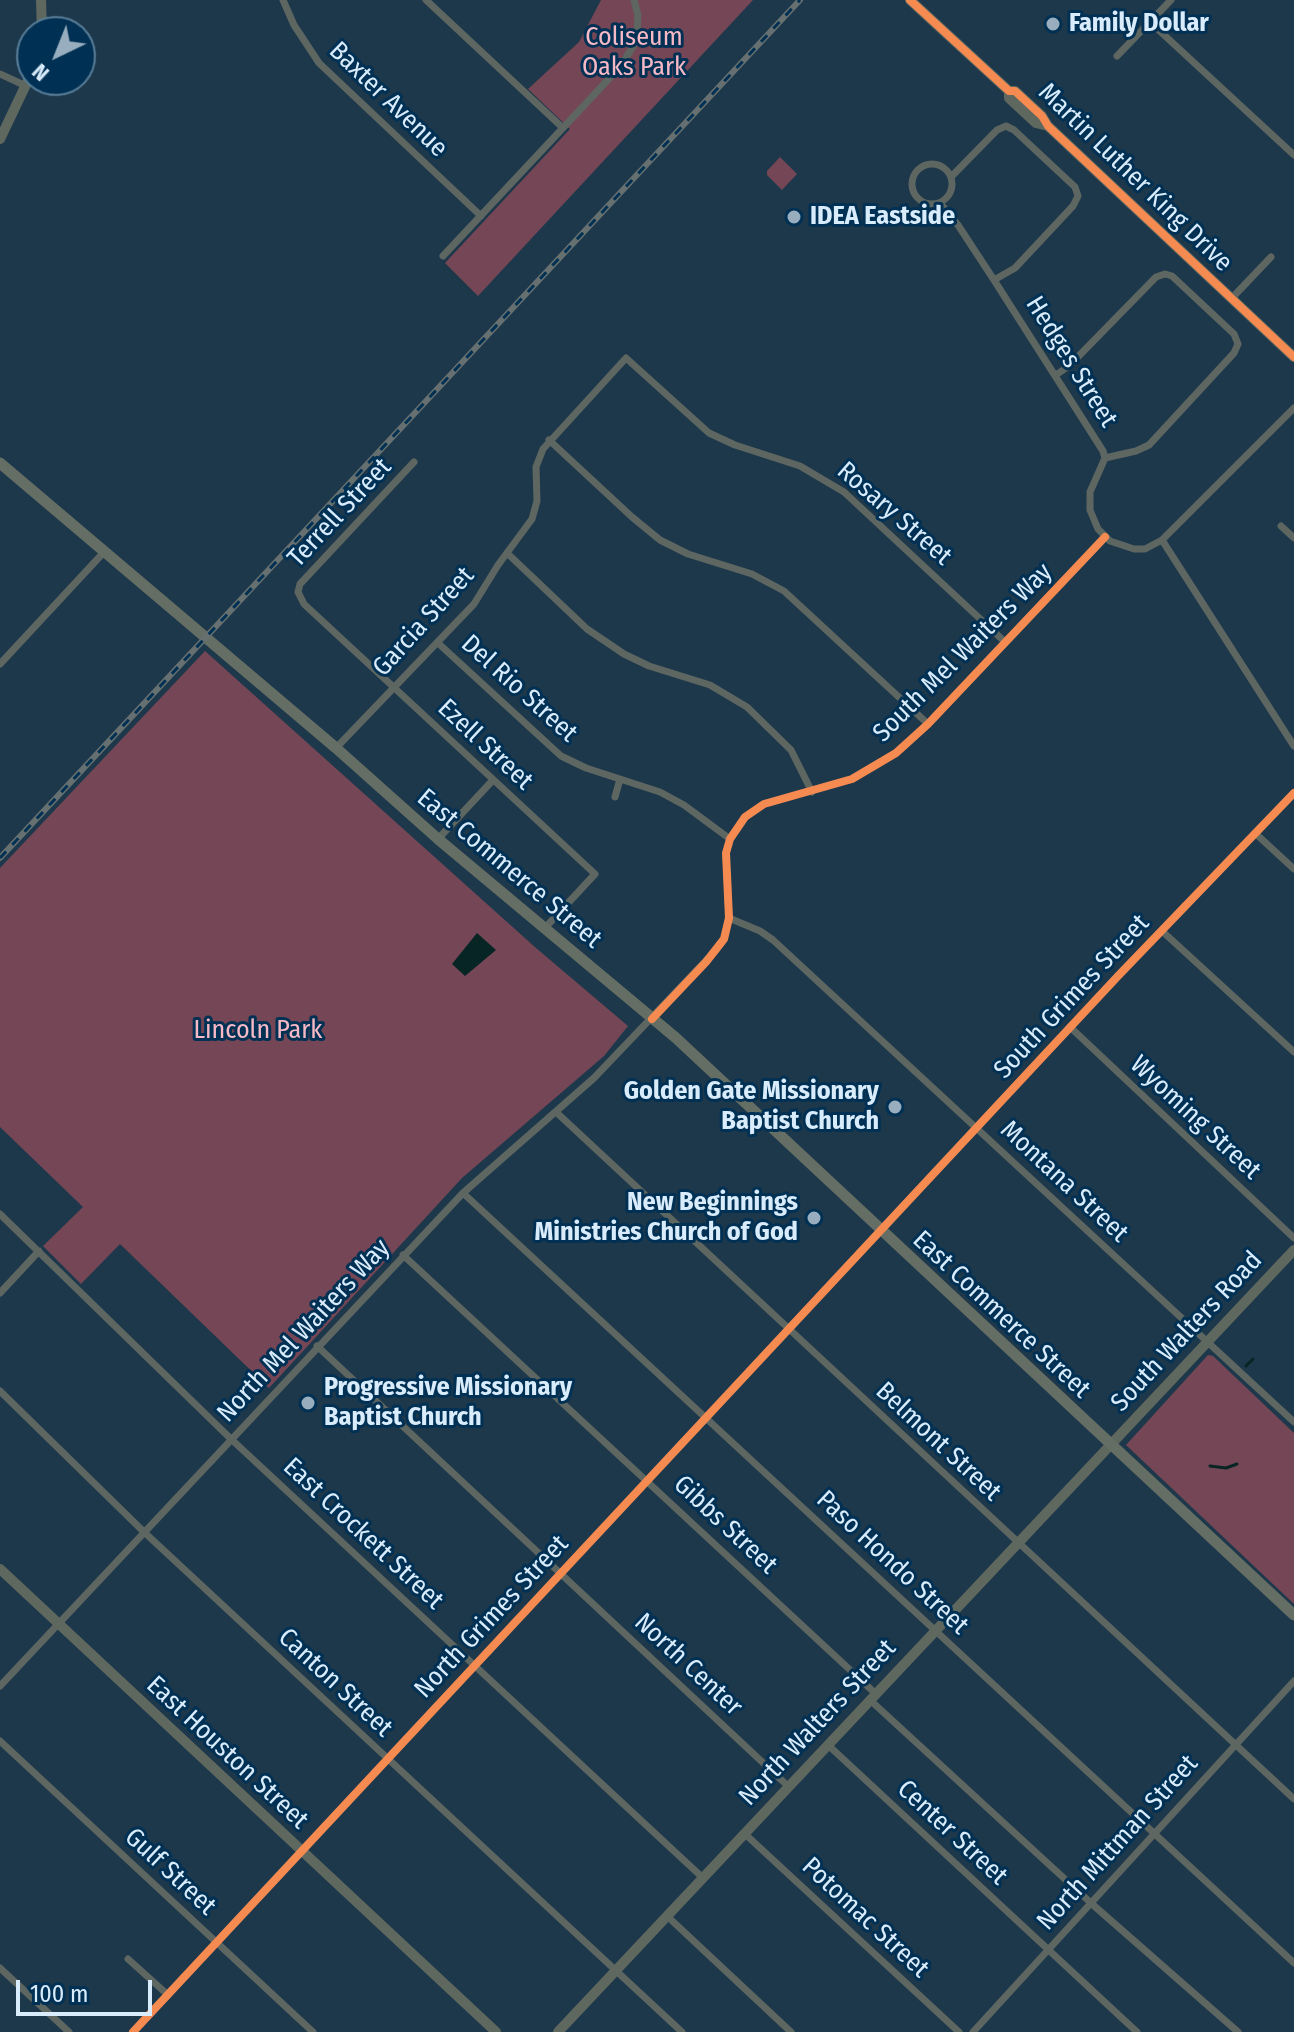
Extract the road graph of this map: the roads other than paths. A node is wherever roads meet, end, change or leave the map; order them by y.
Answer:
1 (283, 0) edge
2 (426, 0) edge
3 (910, 0) edge
4 (1171, 0) edge
5 (635, 2) edge
6 (1150, 22) junction
7 (1117, 56) dead end
8 (21, 96) edge
9 (563, 128) junction
10 (0, 139) edge
11 (1294, 155) edge
12 (951, 177) junction
13 (940, 203) junction
14 (481, 216) junction
15 (443, 256) dead end
16 (1271, 257) dead end
17 (994, 280) junction
18 (1232, 298) junction
19 (1294, 357) edge
20 (626, 358) joint
21 (1056, 375) junction
22 (1294, 408) edge
23 (549, 440) junction
24 (1105, 458) junction
25 (414, 462) dead end
26 (0, 463) edge
27 (1281, 526) dead end
28 (1105, 537) junction
29 (1294, 538) edge
30 (1162, 540) junction
31 (105, 551) junction
32 (507, 553) junction
33 (298, 592) joint
34 (1005, 642) junction
35 (438, 643) junction
36 (0, 664) edge
37 (393, 687) junction
38 (928, 724) junction
39 (1294, 746) edge
40 (336, 748) junction
41 (620, 779) junction
42 (493, 780) junction
43 (812, 792) junction
44 (1294, 793) edge
45 (615, 797) dead end
46 (1255, 833) junction
47 (438, 839) junction
48 (730, 839) junction
49 (1294, 869) edge
50 (729, 918) junction
51 (544, 929) junction
52 (1162, 931) junction
53 (652, 1019) junction
54 (1070, 1027) junction
55 (1294, 1052) edge
56 (556, 1112) junction
57 (977, 1129) junction
58 (463, 1193) junction
59 (0, 1214) edge
60 (882, 1231) junction
61 (1294, 1238) edge
62 (1294, 1250) edge
63 (39, 1251) junction
64 (403, 1255) junction
65 (0, 1293) edge
66 (788, 1329) junction
67 (1208, 1342) junction
68 (317, 1346) junction
69 (0, 1391) edge
70 (705, 1417) junction
71 (1294, 1422) edge
72 (231, 1439) junction
73 (1111, 1445) junction
74 (647, 1479) junction
75 (144, 1532) junction
76 (1018, 1544) junction
77 (0, 1569) edge
78 (560, 1572) junction
79 (1294, 1615) edge
80 (58, 1625) junction
81 (936, 1631) junction
82 (475, 1666) junction
83 (1294, 1681) edge
84 (0, 1686) edge
85 (873, 1697) junction
86 (0, 1741) edge
87 (1234, 1743) junction
88 (828, 1745) junction
89 (388, 1759) junction
90 (789, 1787) junction
91 (1294, 1799) edge
92 (1155, 1833) junction
93 (745, 1834) junction
94 (301, 1852) junction
95 (703, 1878) junction
96 (1092, 1904) junction
97 (667, 1916) junction
98 (217, 1943) junction
99 (1048, 1950) junction
100 (128, 1959) dead end
101 (1294, 1963) edge
102 (0, 1968) edge
103 (616, 1970) junction
104 (168, 1995) junction
105 (69, 2032) edge
106 (133, 2032) edge
107 (313, 2032) edge
108 (496, 2032) edge
109 (558, 2032) edge
110 (682, 2032) edge
111 (791, 2032) edge
112 (959, 2032) edge
113 (973, 2032) edge
114 (1137, 2032) edge
115 (1238, 2032) edge

1 - 14 street, Baxter Avenue
2 - 9 street
3 - 18 main road, Martin Luther King Drive
4 - 6 street
5 - 9 street
6 - 7 street
6 - 11 street
8 - 10 main road
9 - 14 street
12 - 13 street
12 - 13 street, Hedges Street
12 - 17 street
13 - 17 street, Hedges Street
14 - 15 street
16 - 18 street
17 - 21 street, Hedges Street
18 - 19 main road, Martin Luther King Drive
20 - 23 street, Garcia Street
20 - 34 street, Rosary Street
21 - 24 street, Hedges Street
21 - 24 street
22 - 30 street
23 - 32 street, Garcia Street
23 - 38 street
24 - 28 street, Hedges Street
25 - 33 street, Terrell Street
26 - 31 main road, East Commerce Street
27 - 29 street
28 - 30 street
28 - 34 street, South Mel Waiters Way
30 - 39 street
31 - 36 street
31 - 40 main road, East Commerce Street
32 - 35 street, Garcia Street
32 - 43 street
33 - 37 street, Ezell Street
34 - 38 street, South Mel Waiters Way
35 - 37 street, Garcia Street
35 - 41 street, Del Rio Street
37 - 40 street, Garcia Street
37 - 42 street, Ezell Street
38 - 43 street, South Mel Waiters Way
40 - 47 main road, East Commerce Street
41 - 45 street
41 - 48 street, Del Rio Street
42 - 47 street
42 - 51 street, Ezell Street
43 - 48 street, South Mel Waiters Way
44 - 46 street, South Grimes Street
46 - 49 street
46 - 52 street, South Grimes Street
47 - 51 main road, East Commerce Street
48 - 50 street
50 - 53 street
50 - 57 street, Montana Street
51 - 53 main road, East Commerce Street
52 - 54 street, South Grimes Street
52 - 55 street
53 - 56 street, North Mel Waiters Way
53 - 60 main road, East Commerce Street
54 - 57 street, South Grimes Street
54 - 61 street, Wyoming Street
56 - 58 street, North Mel Waiters Way
56 - 66 street, Belmont Street
57 - 60 street, South Grimes Street
57 - 67 street, Montana Street
58 - 64 street, North Mel Waiters Way
58 - 70 street, Paso Hondo Street
59 - 63 street, East Crockett Street
60 - 66 street, North Grimes Street
60 - 73 main road, East Commerce Street
62 - 67 main road, South Walters Road
63 - 65 street
63 - 72 street, East Crockett Street
64 - 68 street, North Mel Waiters Way
64 - 74 street, Gibbs Street
66 - 70 street, North Grimes Street
66 - 76 street, Belmont Street
67 - 71 street, Montana Street
67 - 73 main road, South Walters Road
68 - 72 street, North Mel Waiters Way
68 - 78 street
69 - 75 street, Canton Street
70 - 74 street, North Grimes Street
70 - 81 street, Paso Hondo Street
72 - 75 street, North Mel Waiters Way
72 - 82 street, East Crockett Street
73 - 76 main road, North Walters Street
73 - 79 main road, East Commerce Street
74 - 78 street, North Grimes Street
74 - 85 street, Gibbs Street
75 - 80 street, North Mel Waiters Way
75 - 89 street, Canton Street
76 - 81 main road, North Walters Street
76 - 87 street, Belmont Street
77 - 80 main road, East Houston Street
78 - 82 street, North Grimes Street
78 - 90 street, North Center
80 - 84 street, North Mel Waiters Way
80 - 94 main road, East Houston Street
81 - 85 main road, North Walters Street
81 - 92 street, Paso Hondo Street
82 - 89 street, North Grimes Street
82 - 95 street, East Crockett Street
83 - 87 street, North Mittman Street
85 - 88 main road, North Walters Street
85 - 96 street, Gibbs Street
86 - 98 street, Gulf Street
87 - 91 street, Belmont Street
87 - 92 street, North Mittman Street
88 - 90 main road, North Walters Street
88 - 99 street, Center Street
89 - 94 street, North Grimes Street
89 - 103 street, Canton Street
90 - 93 main road, North Walters Street
92 - 96 street, North Mittman Street
92 - 101 street, Paso Hondo Street
93 - 95 main road, North Walters Street
93 - 112 street, Potomac Street
94 - 98 street, North Grimes Street
94 - 108 main road, East Houston Street
95 - 97 main road, North Walters Street
96 - 99 street, North Mittman Street
96 - 115 street, Gibbs Street
97 - 103 main road, North Walters Street
97 - 111 street
98 - 104 street, North Grimes Street
98 - 107 street, Gulf Street
99 - 113 street, North Mittman Street
99 - 114 street
100 - 104 street
102 - 105 street
103 - 109 main road, North Walters Street
103 - 110 street, Canton Street
104 - 106 street, North Grimes Street

